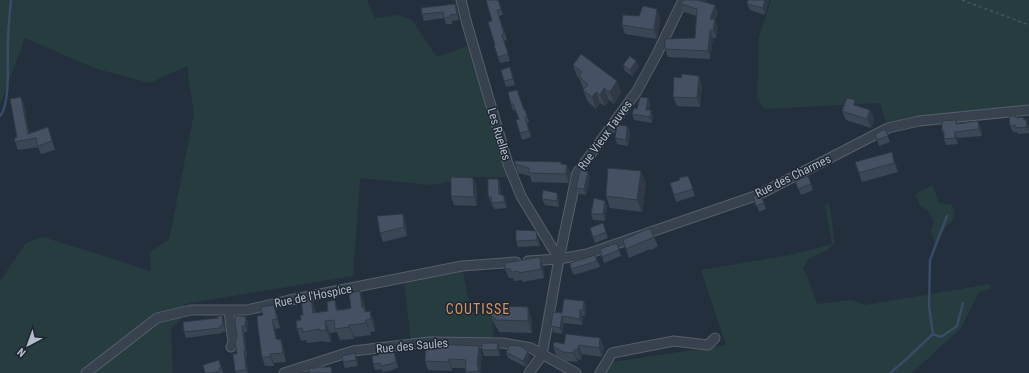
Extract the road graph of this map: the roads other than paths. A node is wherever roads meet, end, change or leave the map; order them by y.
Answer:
1 (462, 0) edge
2 (675, 0) edge
3 (683, 0) edge
4 (673, 20) junction
5 (1029, 110) edge
6 (559, 259) junction
7 (229, 310) junction
8 (716, 338) dead end
9 (231, 347) dead end
10 (542, 355) junction
11 (86, 373) edge
12 (284, 373) edge
13 (529, 373) edge
14 (576, 373) edge
15 (600, 373) edge

1 - 6 street, Les Ruelles
2 - 4 street, Rue Vieux Tauves
3 - 4 street, Rue Vieux Tauves
4 - 6 street, Rue Vieux Tauves
5 - 6 street, Rue des Charmes
6 - 7 street, Rue de l'Hospice
6 - 10 street, Rue Vieux Tauves
7 - 9 street
7 - 11 street, Rue de l'Hospice
8 - 15 street
10 - 12 street, Rue des Saules
10 - 13 street
10 - 14 street, Rue des Saules

